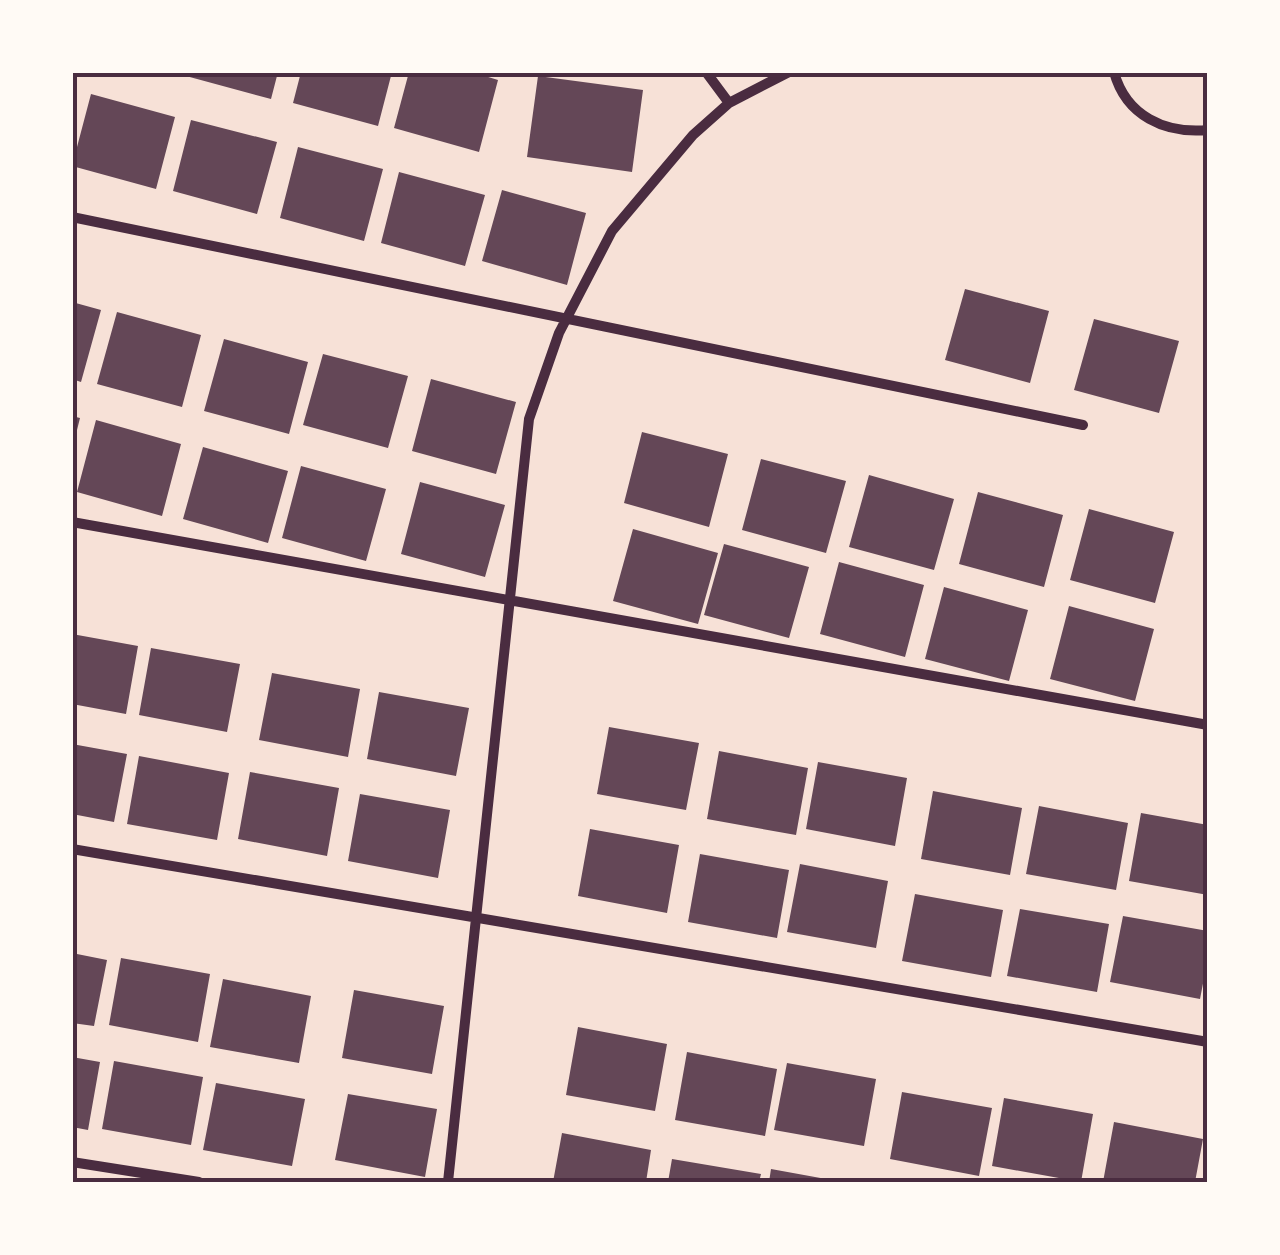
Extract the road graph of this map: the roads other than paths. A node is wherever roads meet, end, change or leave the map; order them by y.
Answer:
1 (706, 72) edge
2 (789, 72) edge
3 (1114, 72) edge
4 (728, 103) junction
5 (1208, 130) edge
6 (72, 218) edge
7 (569, 319) junction
8 (1084, 425) dead end
9 (72, 522) edge
10 (510, 600) junction
11 (1208, 725) edge
12 (72, 849) edge
13 (476, 918) junction
14 (1208, 1042) edge
15 (72, 1162) edge
16 (199, 1182) edge
17 (448, 1182) edge

1 - 4 street
2 - 4 street
3 - 5 street
4 - 7 street
6 - 7 street
7 - 8 street
7 - 10 street
9 - 10 street
10 - 11 street
10 - 13 street
12 - 13 street
13 - 14 street
13 - 17 street
15 - 16 street

